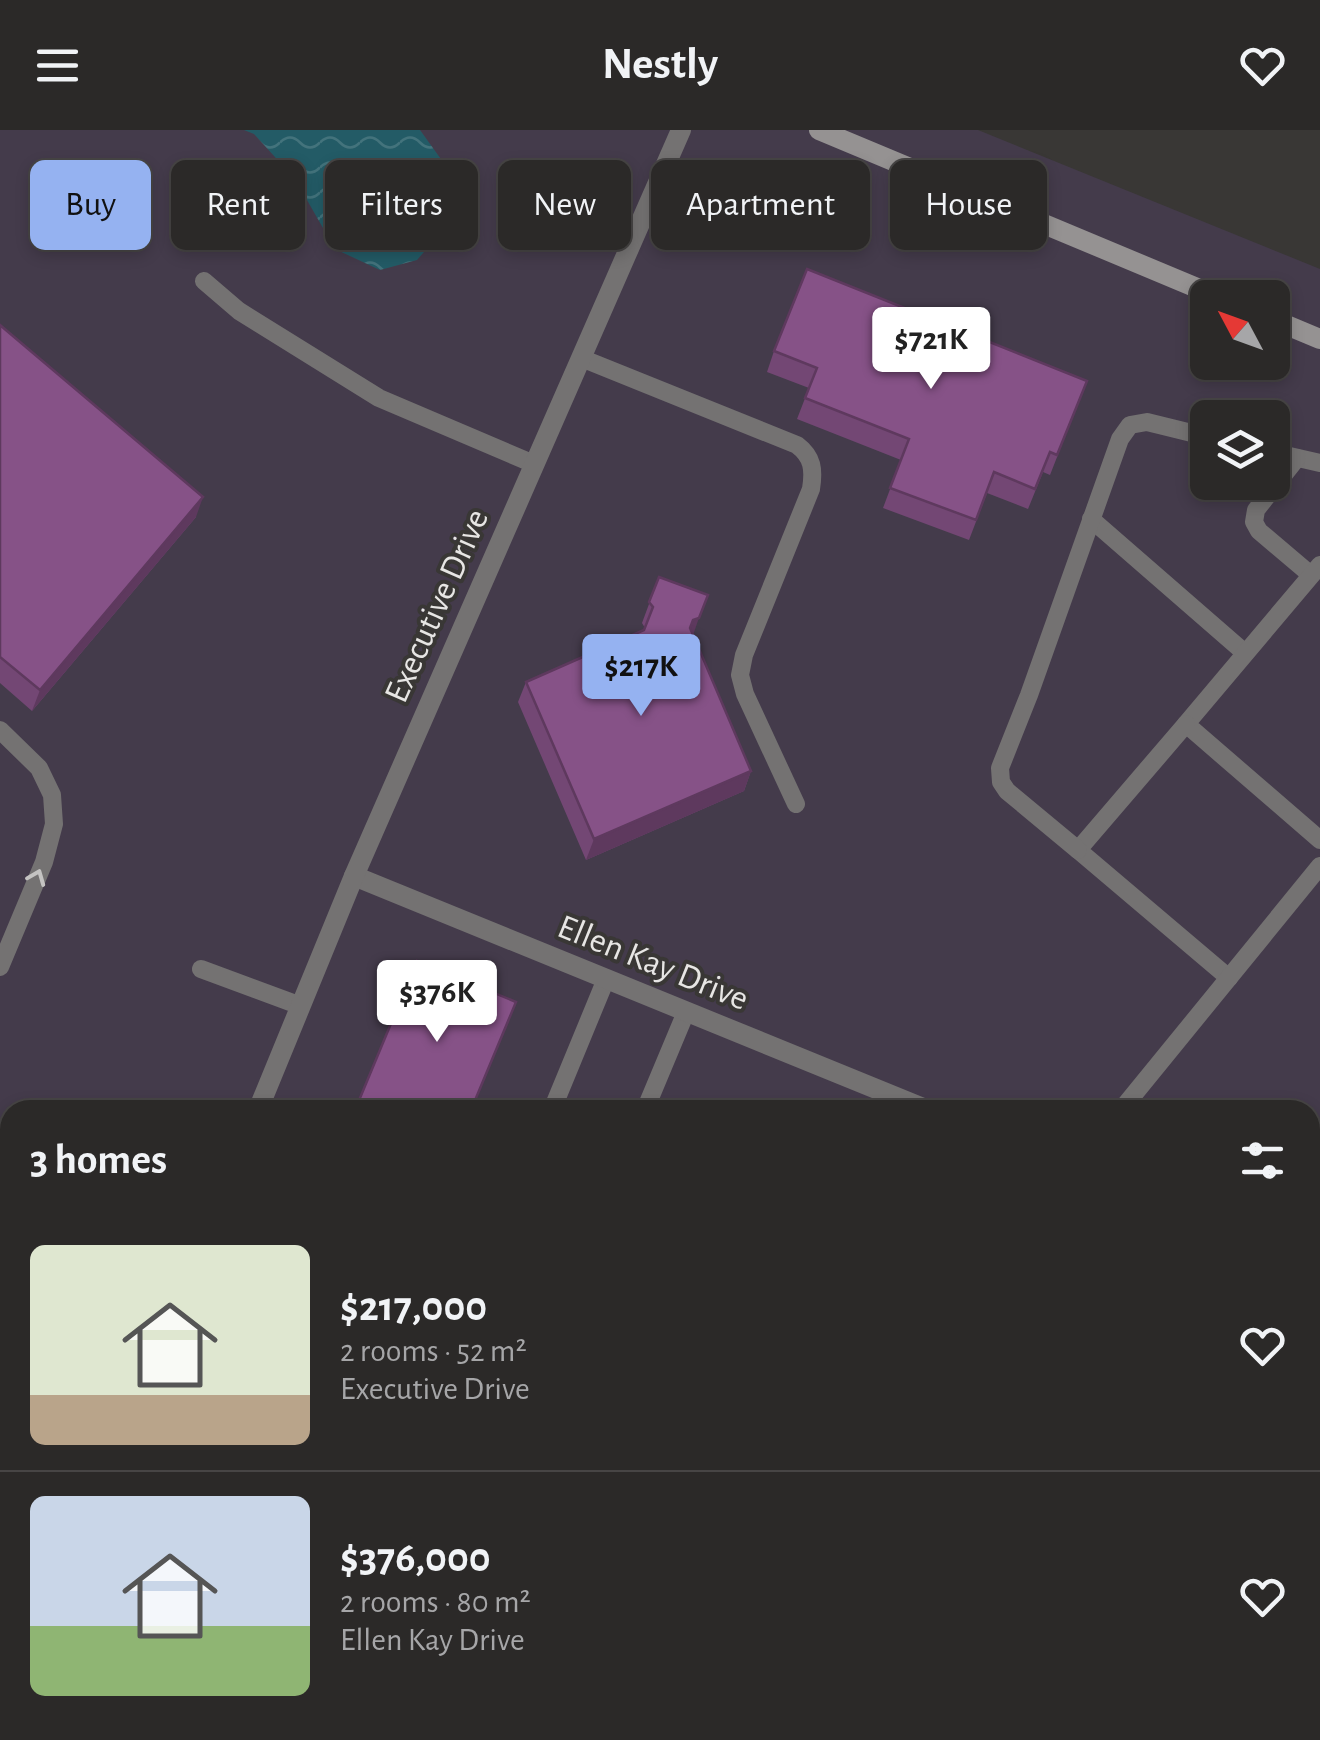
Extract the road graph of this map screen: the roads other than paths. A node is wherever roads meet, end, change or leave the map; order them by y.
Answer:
1 (681, 130) edge
2 (820, 130) edge
3 (204, 281) dead end
4 (1190, 285) edge
5 (1290, 326) edge
6 (1320, 339) edge
7 (581, 358) junction
8 (1190, 432) edge
9 (1290, 456) edge
10 (1297, 458) junction
11 (1320, 463) edge
12 (534, 464) junction
13 (1091, 519) junction
14 (1316, 570) edge
15 (1246, 653) junction
16 (1186, 724) junction
17 (0, 730) edge
18 (796, 804) dead end
19 (1320, 840) edge
20 (1078, 850) junction
21 (1320, 866) edge
22 (354, 876) junction
23 (0, 967) edge
24 (201, 969) dead end
25 (1229, 978) junction
26 (606, 979) junction
27 (300, 1006) junction
28 (686, 1012) junction
29 (262, 1100) edge
30 (556, 1100) edge
31 (649, 1100) edge
32 (903, 1100) edge
33 (1129, 1100) edge

1 - 7 street, Executive Drive
2 - 4 main road
3 - 12 lane
5 - 6 main road
7 - 12 street, Executive Drive
7 - 18 lane
8 - 13 lane
9 - 10 lane
10 - 11 lane
10 - 14 lane
12 - 22 street, Executive Drive
13 - 15 lane
13 - 20 lane
14 - 15 lane
15 - 16 lane
16 - 19 lane
16 - 20 lane
23 -> 17 lane
20 - 25 lane
21 - 25 lane
22 - 26 street, Ellen Kay Drive
22 - 27 street, Executive Drive
24 - 27 lane
25 - 33 lane
26 - 28 street, Ellen Kay Drive
26 - 30 lane
27 - 29 street, Executive Drive
28 - 31 lane
28 - 32 street, Ellen Kay Drive

